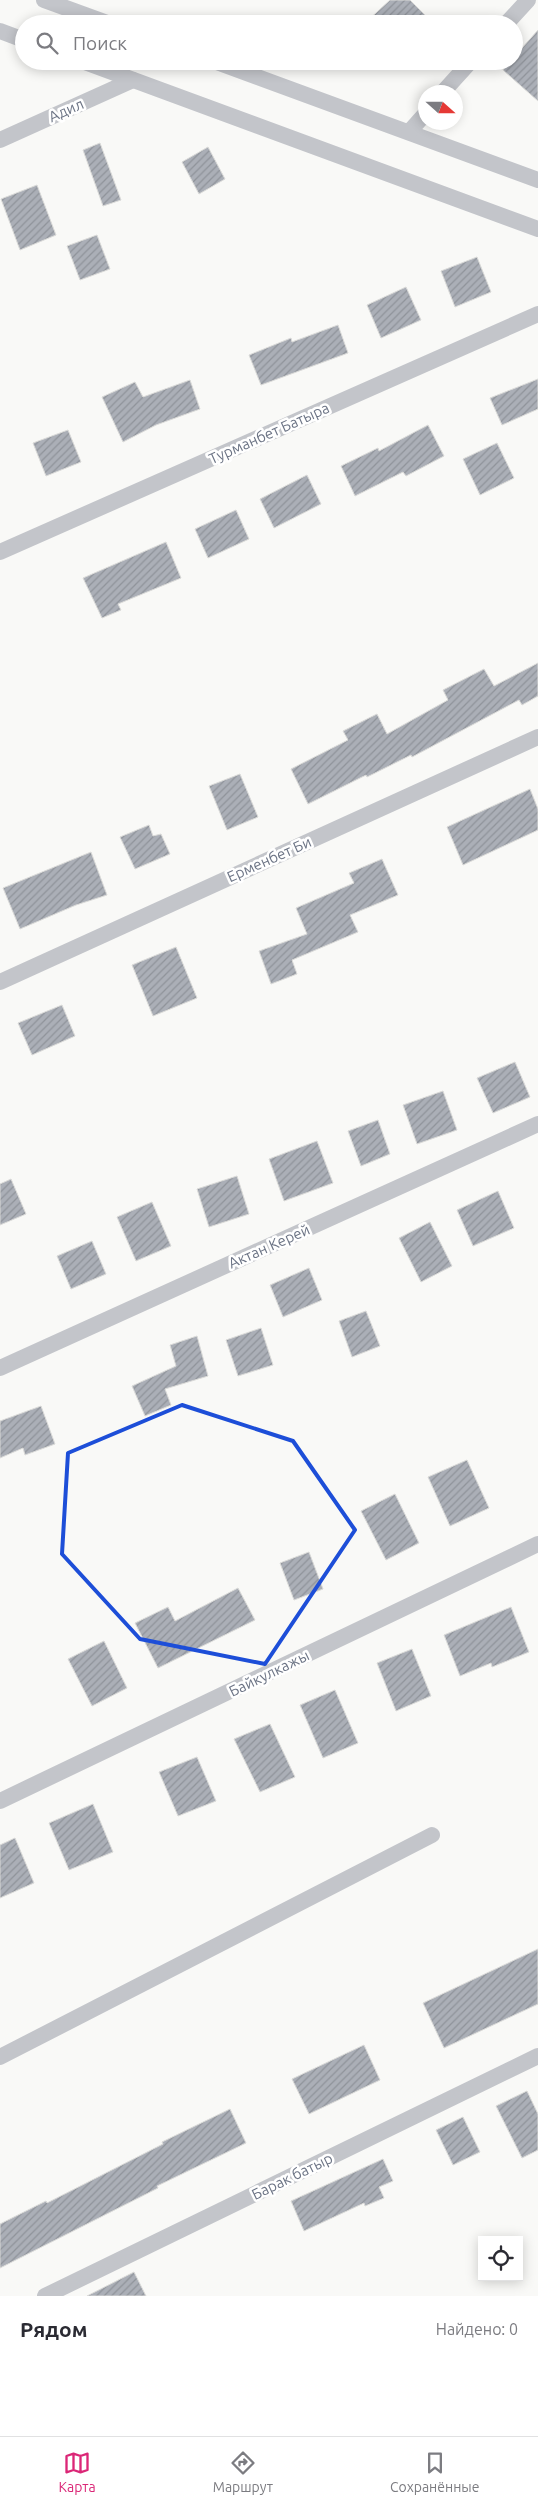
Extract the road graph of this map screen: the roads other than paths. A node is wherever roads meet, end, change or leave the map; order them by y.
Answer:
1 (44, 0) edge
2 (528, 0) edge
3 (85, 15) edge
4 (514, 15) edge
5 (0, 31) edge
6 (15, 37) edge
7 (106, 70) edge
8 (239, 70) edge
9 (463, 70) edge
10 (133, 80) junction
11 (449, 85) edge
12 (418, 122) edge
13 (409, 132) junction
14 (0, 140) edge
15 (538, 180) edge
16 (538, 229) edge
17 (538, 314) edge
18 (0, 552) edge
19 (538, 737) edge
20 (0, 982) edge
21 (538, 1124) edge
22 (0, 1368) edge
23 (538, 1544) edge
24 (0, 1802) edge
25 (432, 1835) dead end
26 (538, 2056) edge
27 (0, 2057) edge
28 (45, 2296) edge

1 - 3 street
2 - 4 street
5 - 6 street
7 - 10 street
8 - 13 street
9 - 11 street
10 - 14 street, Адил
10 - 16 street
12 - 13 street
13 - 15 street
17 - 18 street, Турманбет Батыра
19 - 20 street, Ерменбет Би
21 - 22 street, Актан Керей
23 - 24 street, Байкулкажы
25 - 27 street
26 - 28 street, Барак батыр

